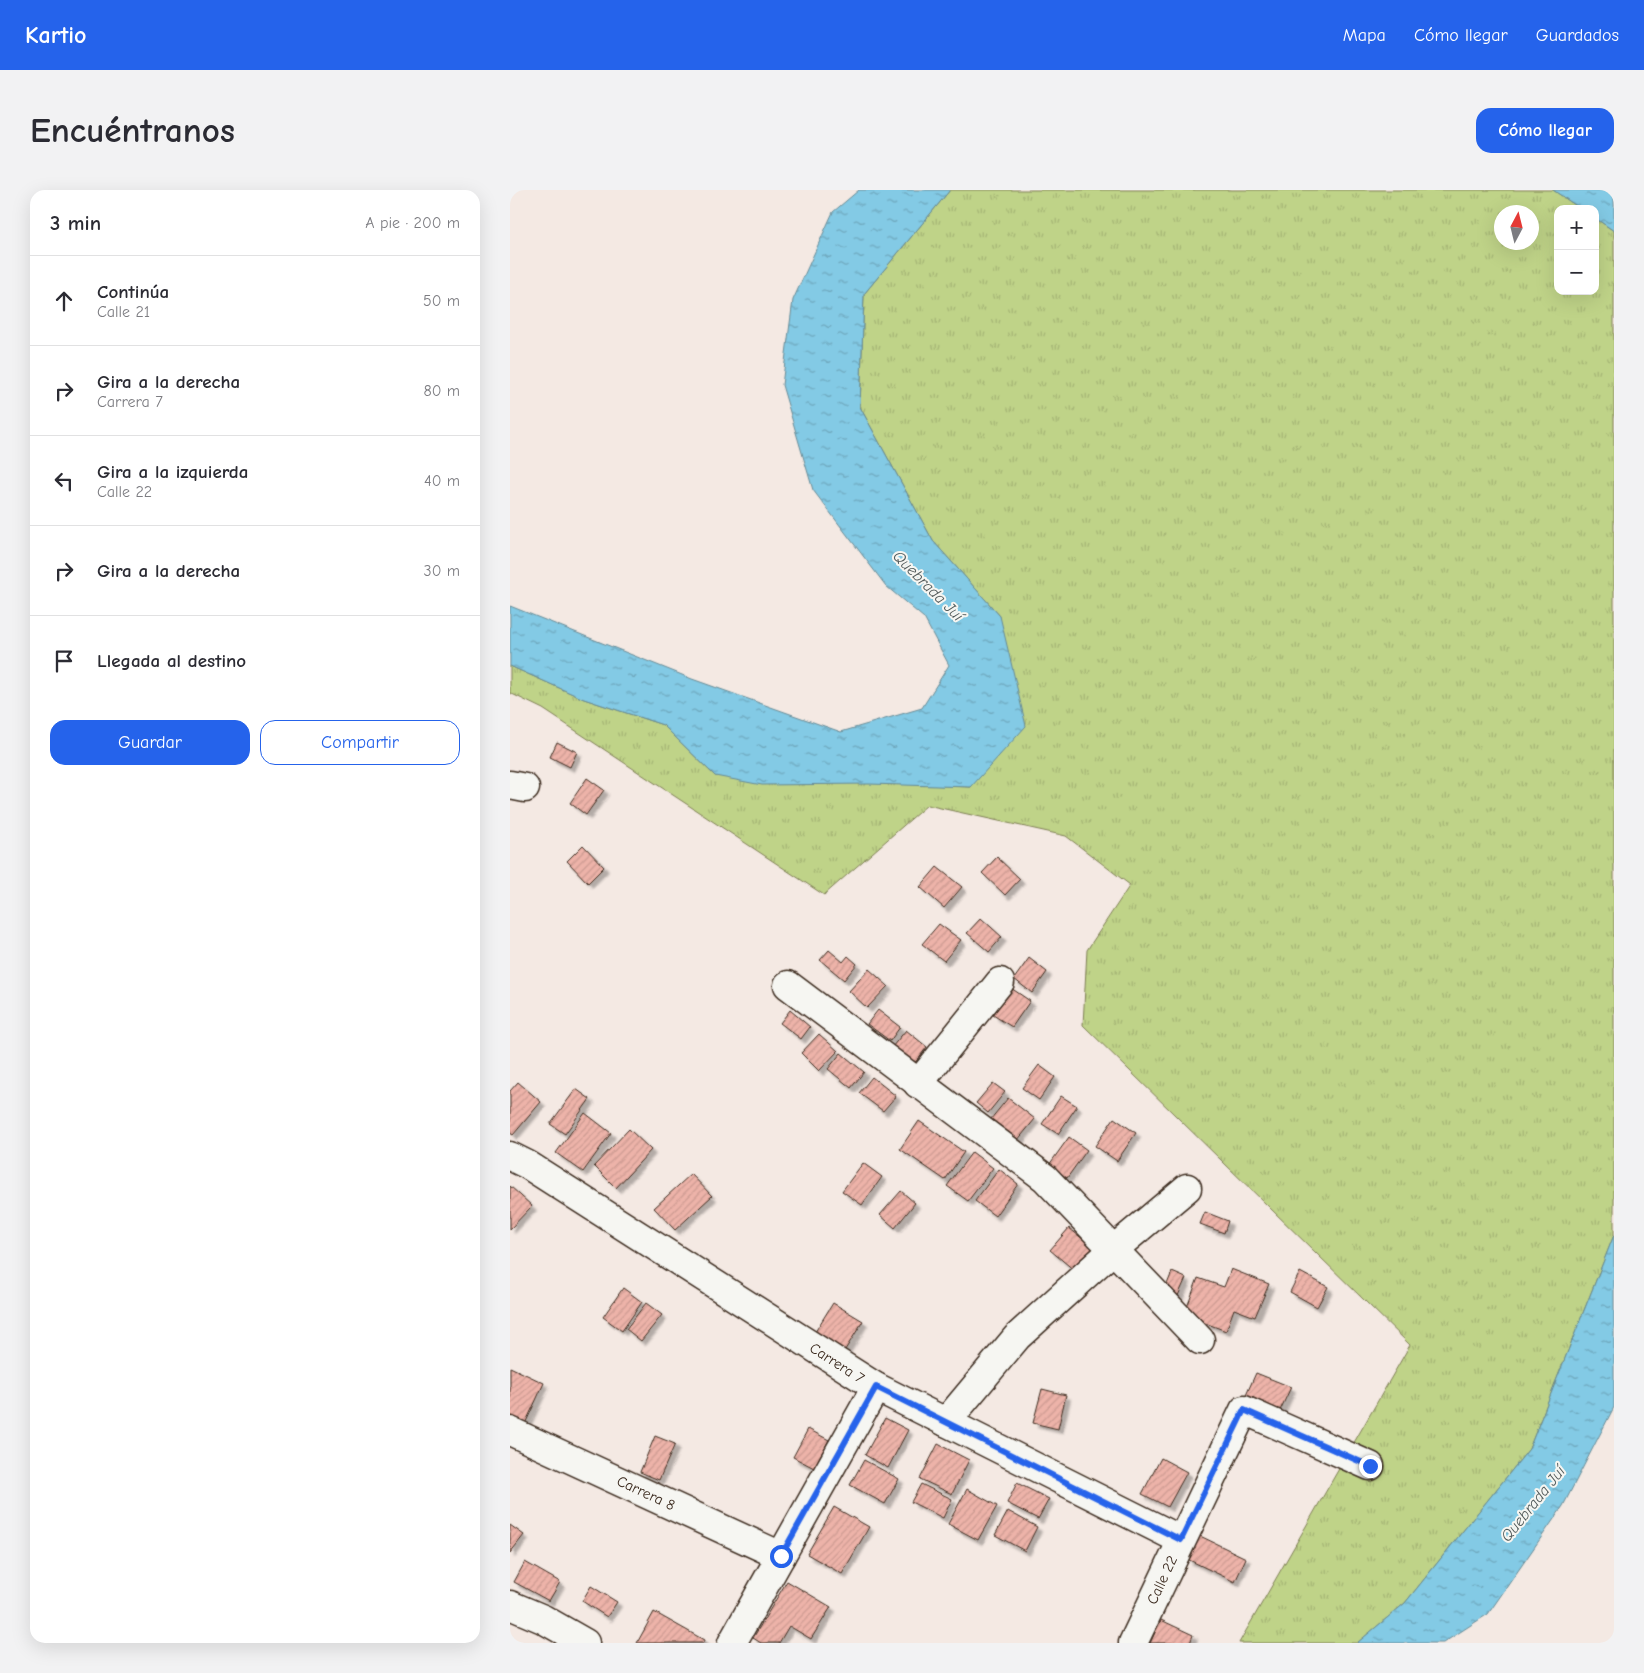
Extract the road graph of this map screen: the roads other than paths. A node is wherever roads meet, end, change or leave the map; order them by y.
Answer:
1 (1000, 982) dead end
2 (788, 985) dead end
3 (918, 1084) junction
4 (510, 1156) edge
5 (1187, 1188) dead end
6 (1114, 1249) junction
7 (1200, 1340) dead end
8 (876, 1387) junction
9 (946, 1422) junction
10 (510, 1431) edge
11 (1370, 1466) dead end
12 (1181, 1540) junction
13 (781, 1556) junction
14 (510, 1605) edge
15 (585, 1643) edge
16 (732, 1643) edge
17 (1133, 1643) edge

1 - 3 street
2 - 3 street
3 - 6 street
4 - 8 street, Carrera 7
5 - 6 street
6 - 7 street
6 - 9 street
8 - 9 street, Carrera 7
8 - 13 street
9 - 12 street, Carrera 7
10 - 13 street, Carrera 8
11 - 12 street, Calle 22
12 - 17 street, Calle 22
13 - 16 street
14 - 15 street

